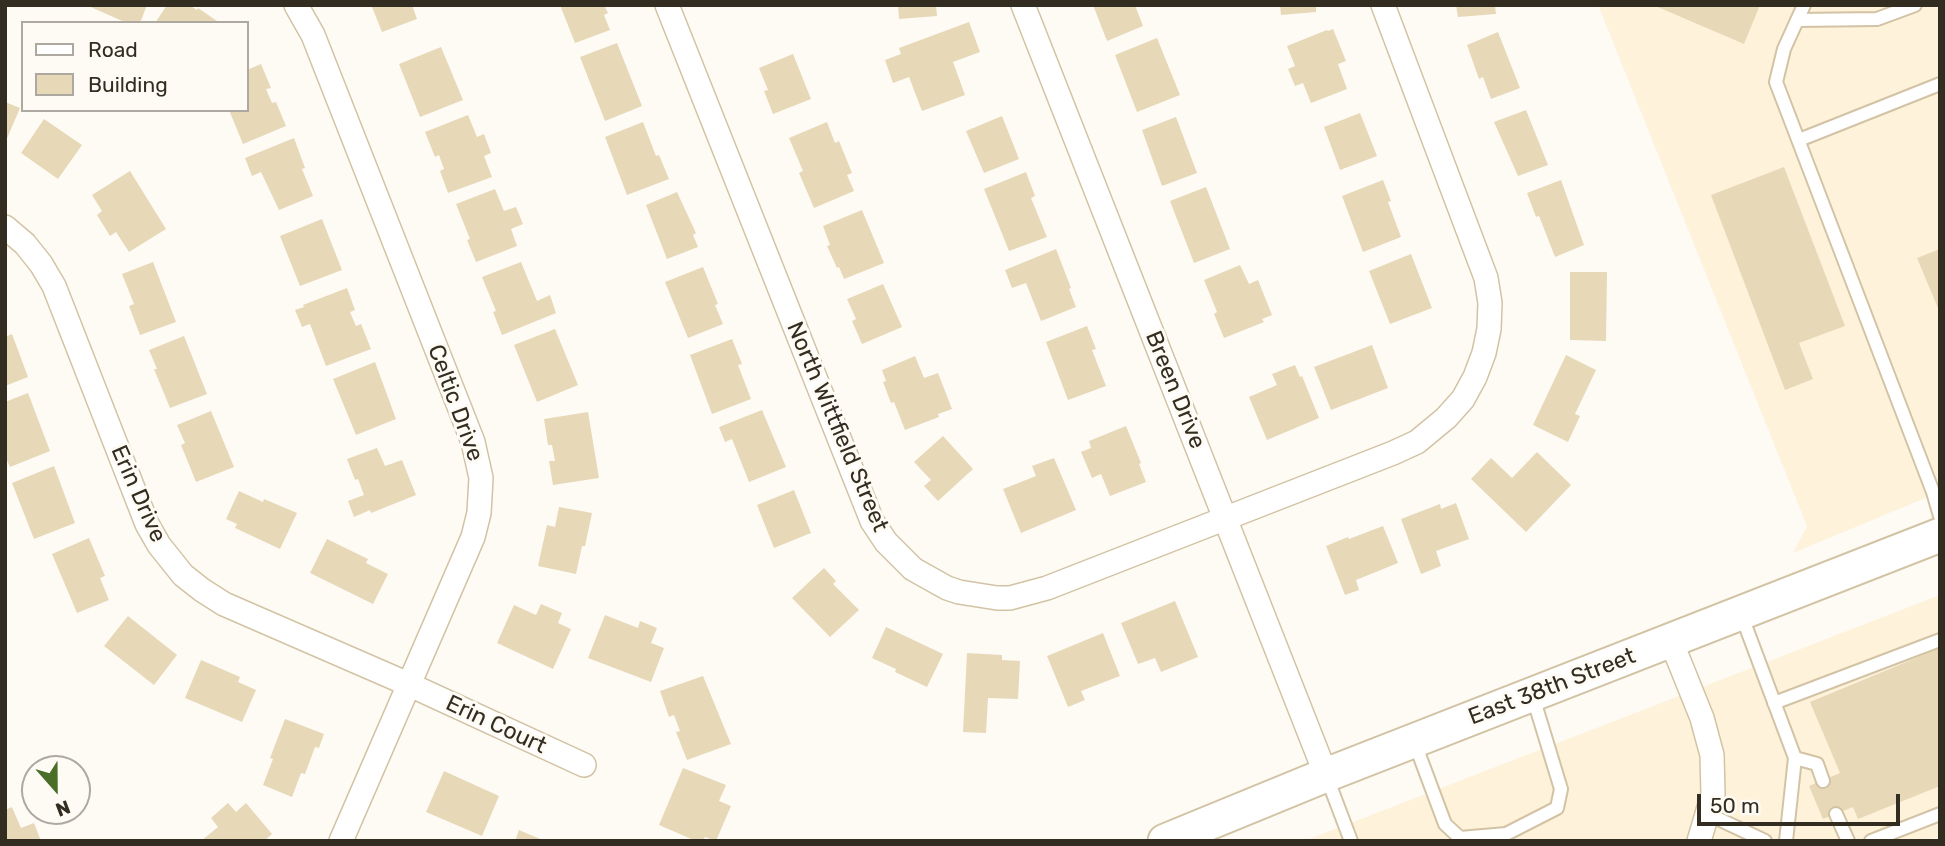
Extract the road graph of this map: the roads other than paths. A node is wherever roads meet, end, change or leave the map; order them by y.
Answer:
1 (296, 5) edge
2 (667, 5) edge
3 (1023, 5) edge
4 (1383, 5) edge
5 (1804, 5) edge
6 (1915, 5) edge
7 (1797, 20) junction
8 (1940, 84) edge
9 (1799, 140) junction
10 (5, 227) edge
11 (1940, 516) edge
12 (1225, 517) junction
13 (1940, 535) edge
14 (1741, 613) junction
15 (1940, 640) edge
16 (1671, 641) junction
17 (408, 684) junction
18 (1532, 695) junction
19 (1774, 704) junction
20 (1413, 741) junction
21 (1795, 758) junction
22 (584, 765) dead end
23 (1326, 775) junction
24 (1823, 781) dead end
25 (1708, 814) junction
26 (1836, 814) dead end
27 (1940, 814) edge
28 (341, 841) edge
29 (1165, 841) edge
30 (1351, 841) edge
31 (1699, 841) edge
32 (1765, 841) edge
33 (1786, 841) edge
34 (1848, 841) edge
35 (1871, 841) edge

1 - 17 street, Celtic Drive
2 - 12 street, North Wittfield Street
3 - 12 street, Breen Drive
4 - 12 street, North Wittfield Street
5 - 7 lane
6 - 7 lane
7 - 9 lane
8 - 9 lane
9 - 11 lane
10 - 17 street, Erin Drive
12 - 23 street, Breen Drive
13 - 14 main road, East 38th Street
14 - 16 main road, East 38th Street
14 - 19 lane
15 - 19 lane
16 - 18 main road, East 38th Street
16 - 25 street
17 - 22 street, Erin Court
17 - 28 street, Celtic Drive
18 - 20 main road, East 38th Street
18 - 20 lane
19 - 21 lane
20 - 23 main road, East 38th Street
21 - 24 lane
21 - 33 lane
23 - 29 main road, East 38th Street
23 - 30 lane
25 - 31 street
25 - 32 lane
26 - 34 lane
27 - 35 lane

